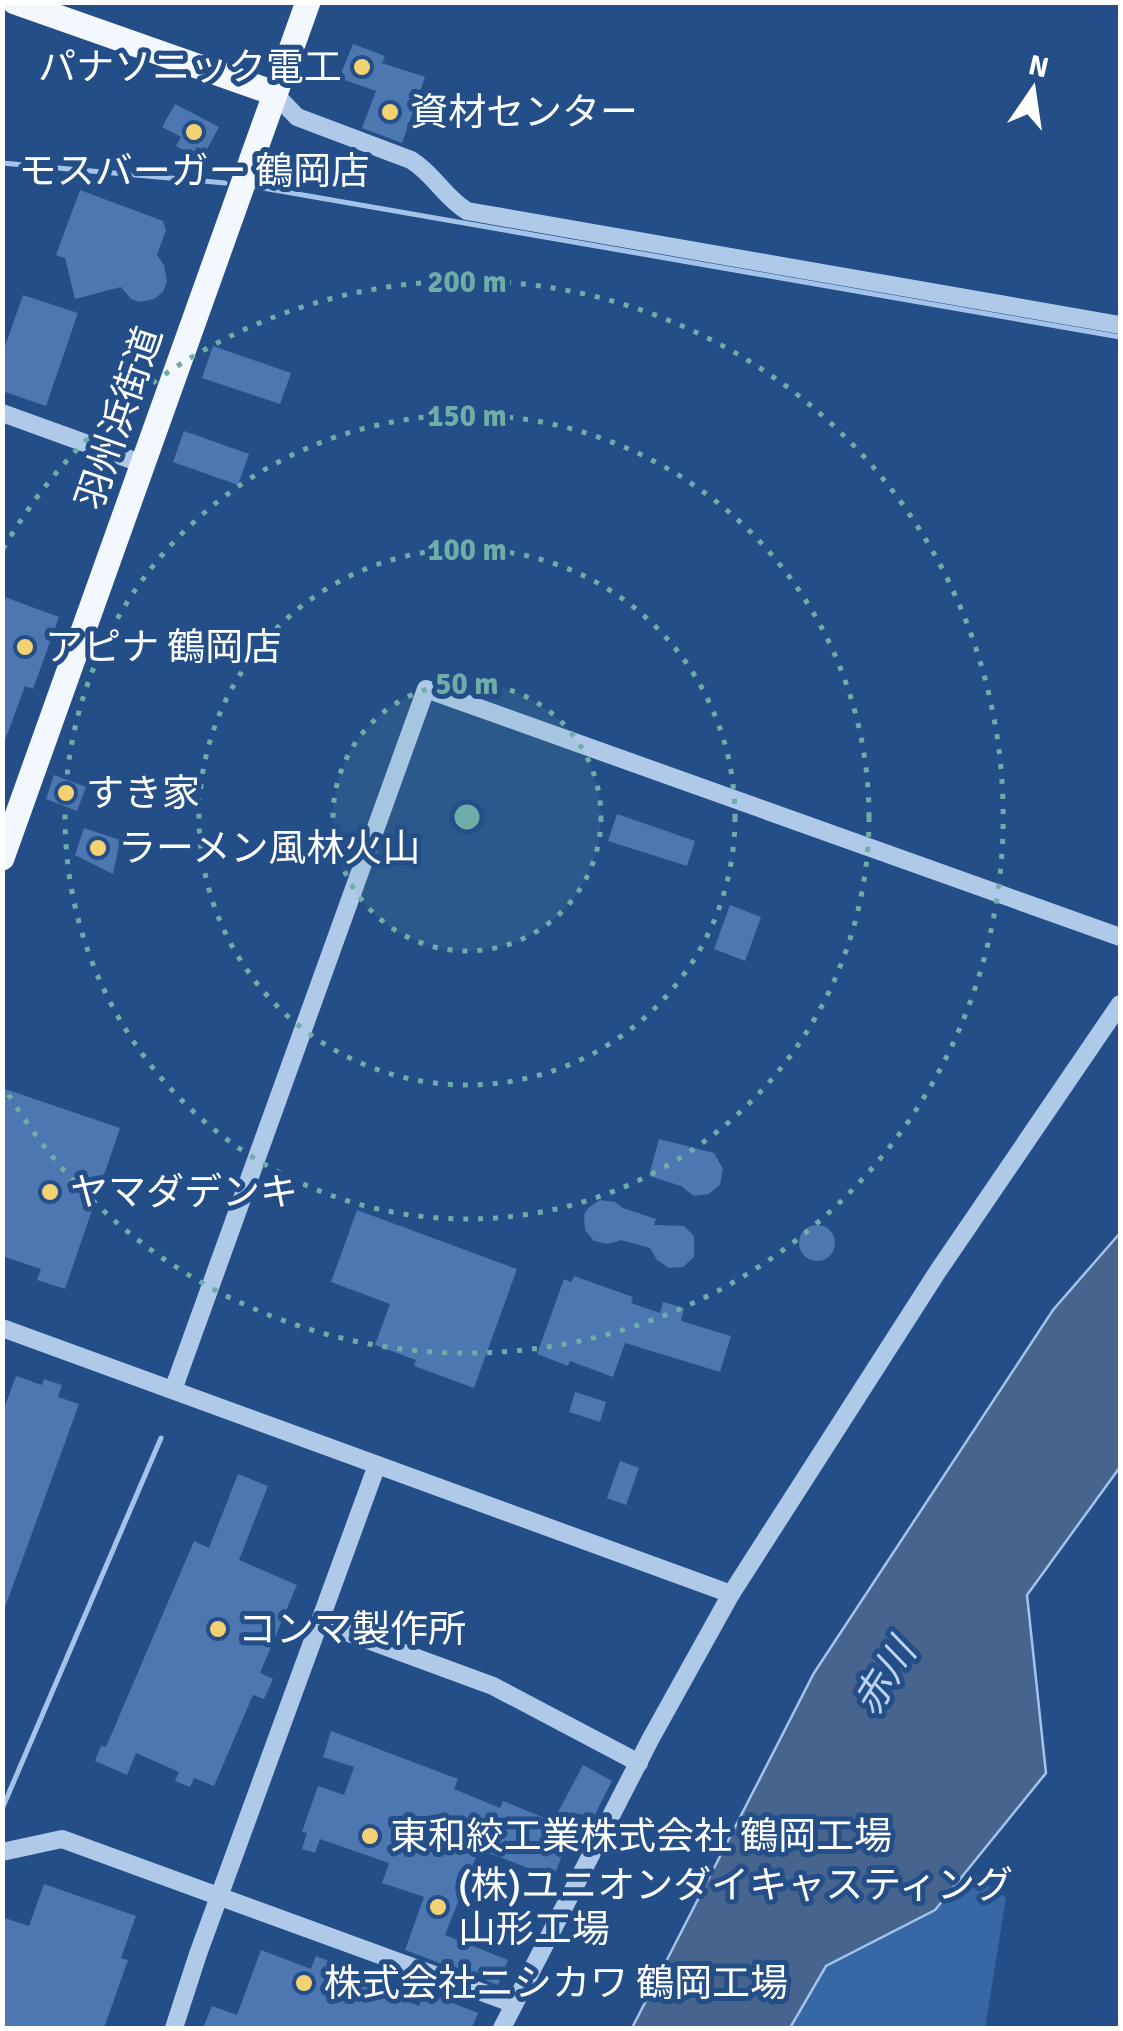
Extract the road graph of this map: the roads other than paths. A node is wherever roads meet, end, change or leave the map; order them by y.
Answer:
1 (15, 2) edge
2 (308, 2) edge
3 (274, 93) junction
4 (1120, 325) edge
5 (2, 413) edge
6 (143, 464) junction
7 (2, 858) edge
8 (1120, 936) edge
9 (1120, 1004) edge
10 (2, 1328) edge
11 (173, 1390) junction
12 (376, 1465) junction
13 (731, 1594) junction
14 (319, 1622) junction
15 (639, 1763) junction
16 (2, 1852) edge
17 (219, 1896) junction
18 (514, 2004) junction
19 (174, 2028) edge
20 (502, 2028) edge

1 - 3 main road
2 - 3 main road, 羽州浜街道
3 - 4 street
3 - 6 main road, 羽州浜街道
5 - 6 street
6 - 7 main road, 羽州浜街道
8 - 11 street
9 - 13 street
10 - 11 street
11 - 12 street
12 - 13 street
12 - 14 street
13 - 15 street
14 - 15 street
14 - 17 street
15 - 18 street
16 - 17 street
17 - 18 street
17 - 19 street
18 - 20 street

